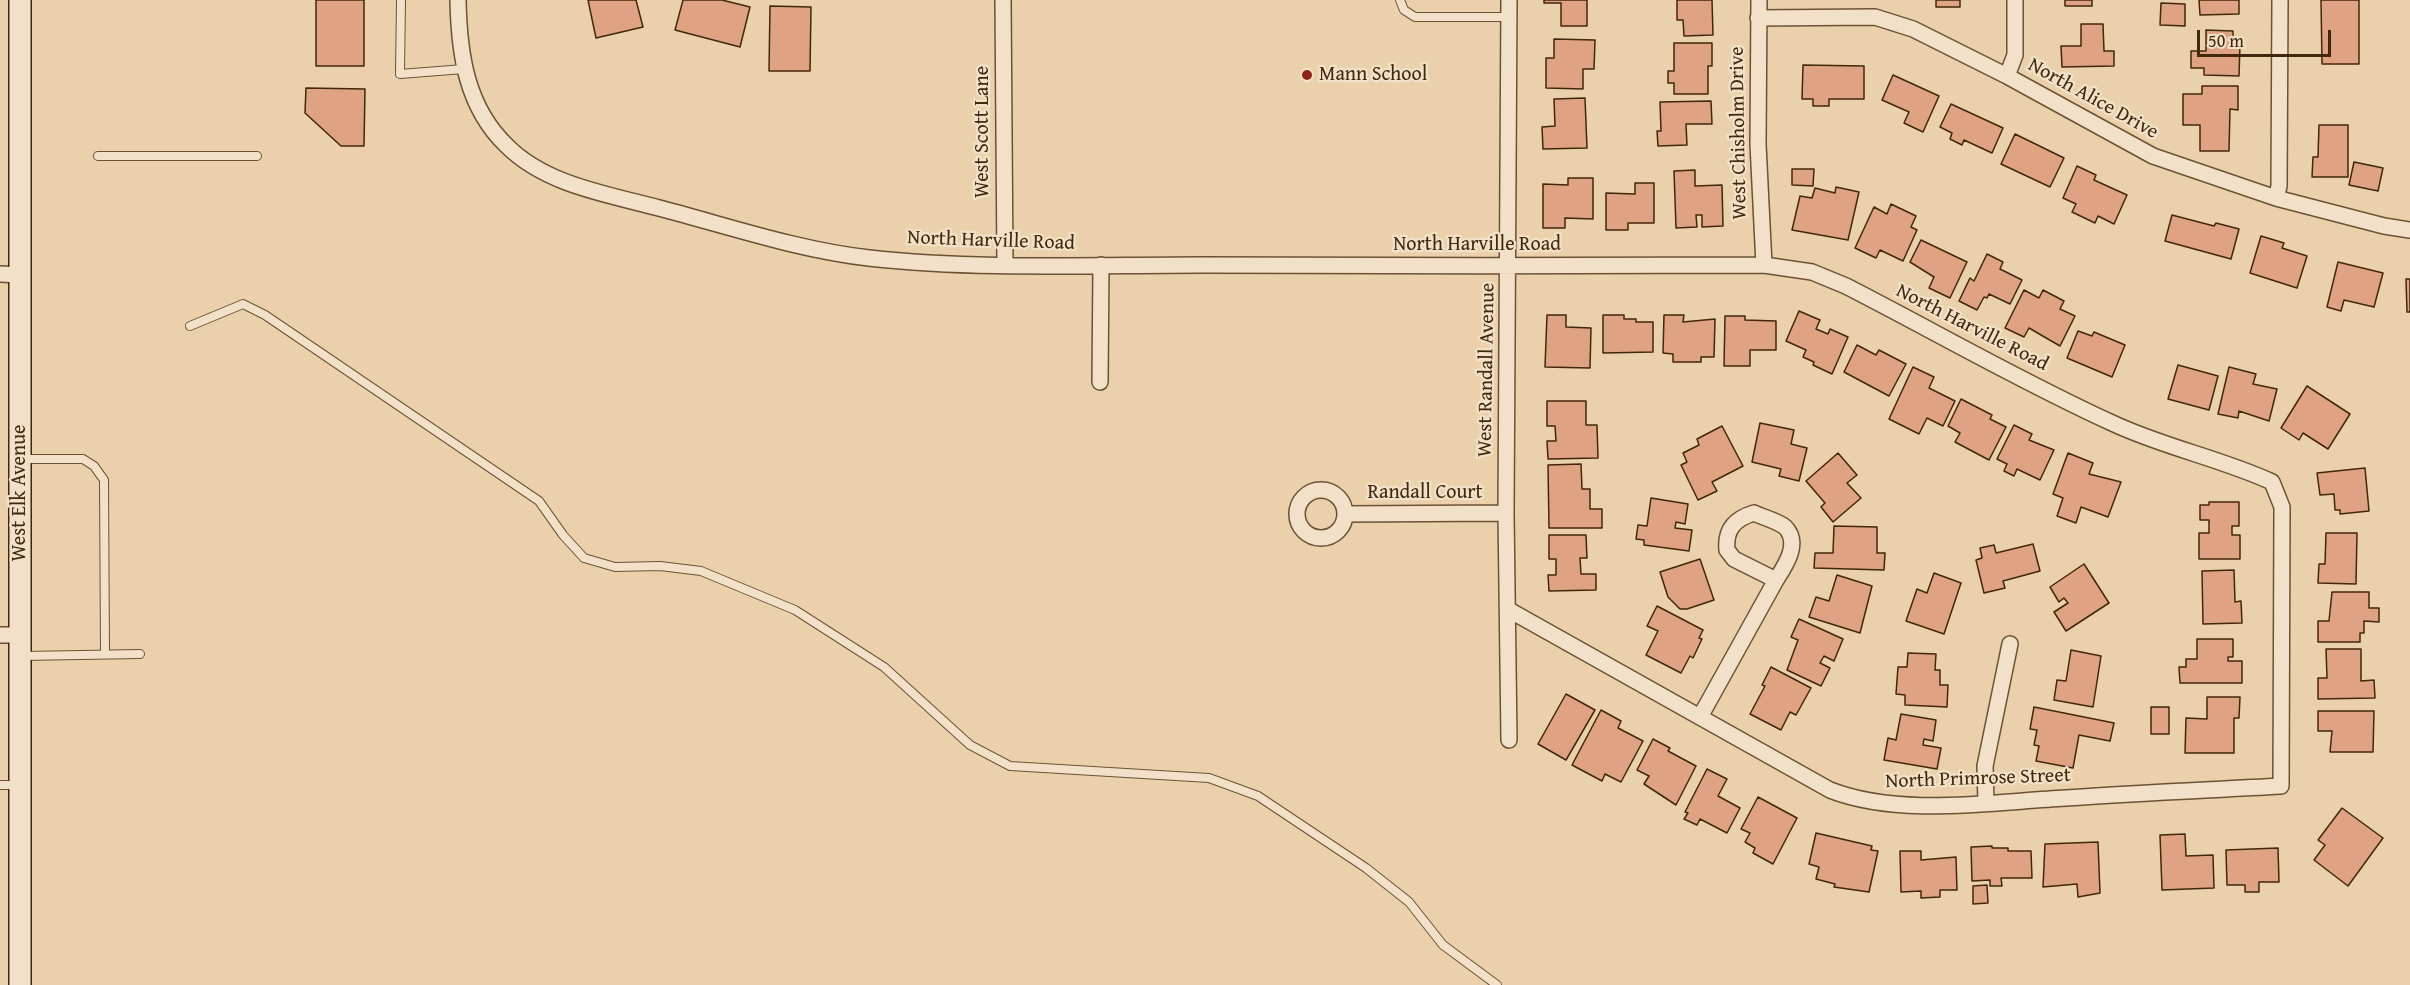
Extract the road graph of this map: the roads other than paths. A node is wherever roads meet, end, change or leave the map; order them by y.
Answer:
1 (20, 0) edge
2 (400, 0) edge
3 (458, 0) edge
4 (1003, 0) edge
5 (1400, 0) edge
6 (1509, 0) edge
7 (1759, 0) edge
8 (2015, 0) edge
9 (2280, 0) edge
10 (1509, 17) junction
11 (1758, 18) junction
12 (464, 69) junction
13 (2007, 76) junction
14 (98, 156) dead end
15 (258, 156) dead end
16 (2276, 198) junction
17 (2410, 230) edge
18 (1005, 264) junction
19 (1764, 264) junction
20 (1101, 265) junction
21 (1509, 266) junction
22 (10, 275) edge
23 (190, 326) dead end
24 (1100, 382) dead end
25 (20, 459) junction
26 (1506, 513) junction
27 (1345, 514) dead end
28 (1776, 580) junction
29 (1509, 610) junction
30 (10, 635) edge
31 (2010, 644) dead end
32 (105, 654) junction
33 (140, 654) dead end
34 (20, 657) junction
35 (1700, 717) junction
36 (1509, 740) dead end
37 (10, 785) edge
38 (2281, 786) joint
39 (1986, 803) junction
40 (20, 985) edge
41 (1497, 985) edge

1 - 22 main road, West Elk Avenue
2 - 12 lane
3 - 12 street, North Harville Road
4 - 18 street, West Scott Lane
5 - 10 lane
6 - 10 street, West Randall Avenue
7 - 11 street, West Chisholm Drive
8 - 13 street
9 - 16 street
10 - 21 street, West Randall Avenue
11 - 13 street, North Alice Drive
11 - 19 street, West Chisholm Drive
12 - 18 street, North Harville Road
13 - 16 street, North Alice Drive
14 - 15 lane
16 - 17 street, North Alice Drive
18 - 20 street, North Harville Road
19 - 21 street, North Harville Road
19 - 38 street, North Harville Road
20 - 21 street, North Harville Road
20 - 24 street
21 - 26 street, West Randall Avenue
22 - 25 main road, West Elk Avenue
23 - 41 lane
25 - 30 main road, West Elk Avenue
25 - 32 lane
26 - 27 street, Randall Court
26 - 29 street, West Randall Avenue
28 - 28 street
28 - 35 street
29 - 35 street, North Primrose Street
29 - 36 street, West Randall Avenue
30 - 34 main road, West Elk Avenue
31 - 39 street
32 - 33 lane
32 - 34 lane
34 - 37 main road, West Elk Avenue
35 - 39 street, North Primrose Street
37 - 40 main road, West Elk Avenue
38 - 39 street, North Primrose Street

